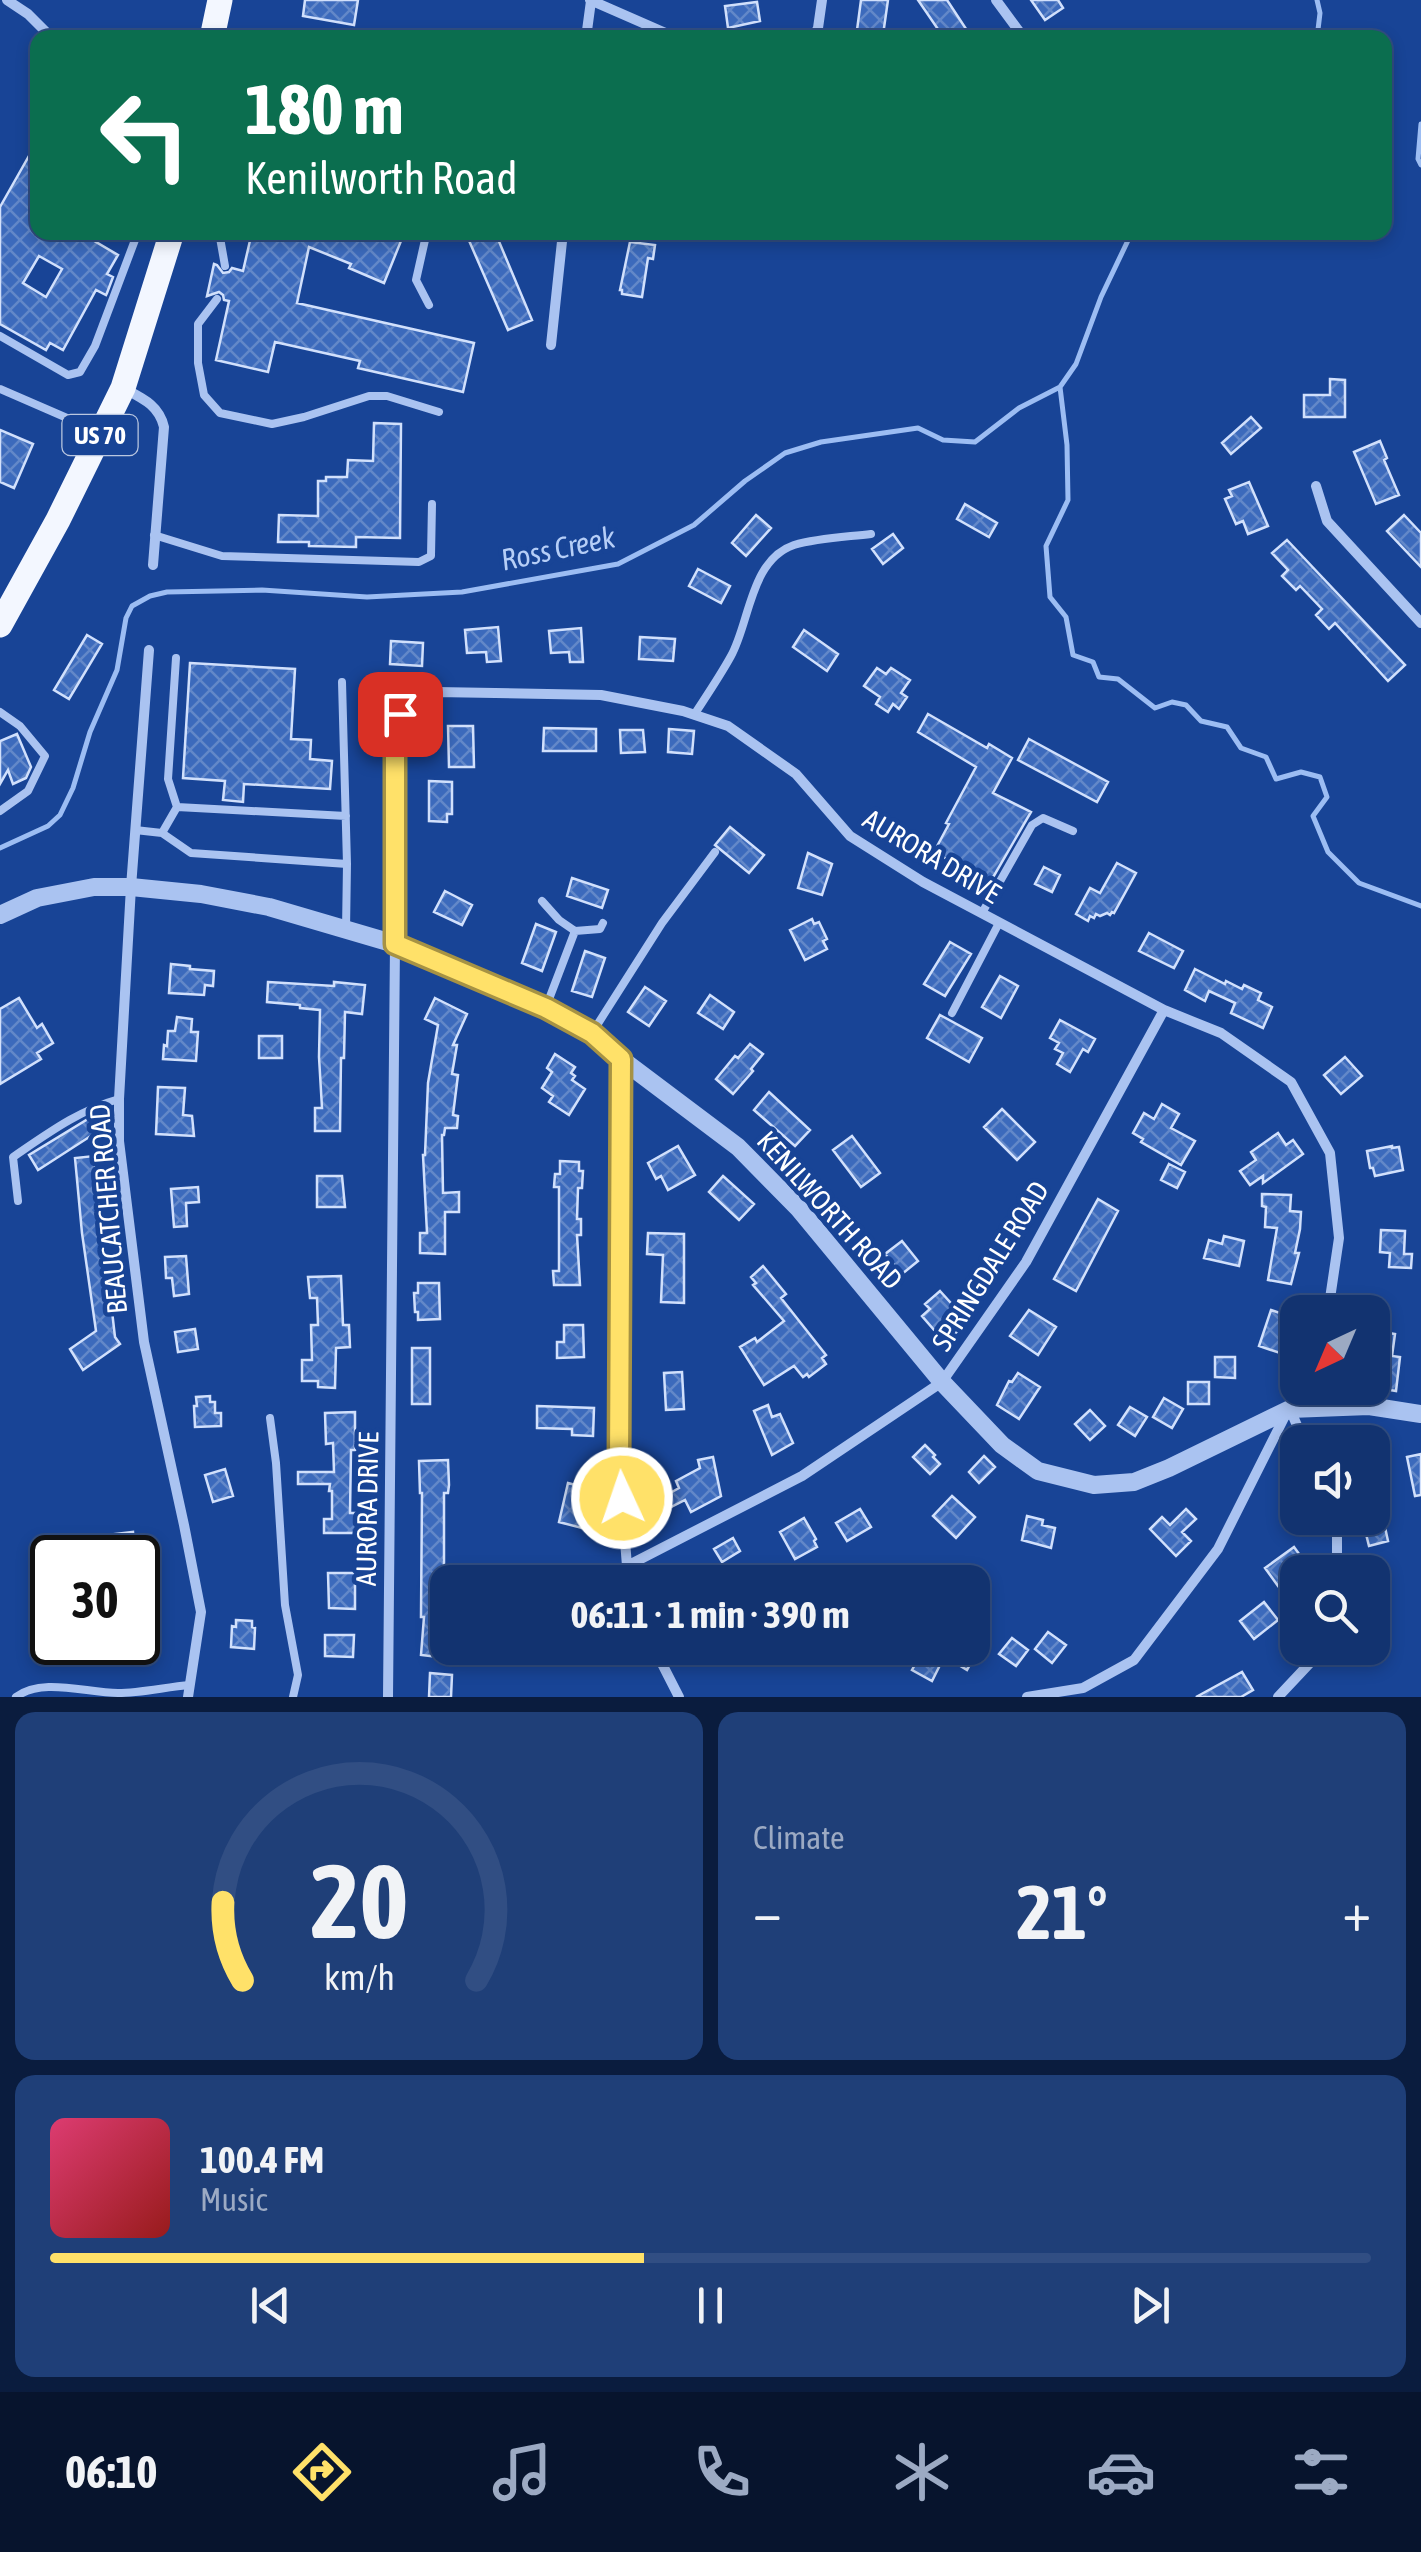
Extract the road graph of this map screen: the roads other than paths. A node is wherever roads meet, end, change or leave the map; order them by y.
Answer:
1 (6, 0) edge
2 (220, 0) edge
3 (590, 0) edge
4 (822, 0) edge
5 (996, 0) edge
6 (44, 30) edge
7 (214, 30) edge
8 (587, 30) edge
9 (659, 30) edge
10 (817, 30) edge
11 (1018, 30) edge
12 (135, 240) edge
13 (169, 240) edge
14 (220, 240) edge
15 (425, 240) edge
16 (563, 240) edge
17 (225, 266) dead end
18 (217, 299) dead end
19 (428, 305) dead end
20 (0, 336) edge
21 (551, 345) dead end
22 (123, 388) junction
23 (0, 389) edge
24 (440, 412) dead end
25 (101, 432) junction
26 (1316, 486) dead end
27 (432, 504) dead end
28 (871, 534) dead end
29 (154, 535) junction
30 (153, 565) dead end
31 (1421, 623) edge
32 (0, 625) edge
33 (149, 650) dead end
34 (176, 658) dead end
35 (342, 682) dead end
36 (0, 712) edge
37 (694, 715) junction
38 (177, 807) junction
39 (0, 811) edge
40 (346, 816) junction
41 (136, 830) junction
42 (1073, 831) dead end
43 (162, 834) junction
44 (714, 852) dead end
45 (347, 864) junction
46 (131, 888) junction
47 (542, 901) dead end
48 (982, 913) junction
49 (0, 915) edge
50 (603, 922) dead end
51 (999, 923) junction
52 (346, 930) junction
53 (575, 930) junction
54 (395, 944) junction
55 (546, 1008) junction
56 (1164, 1010) junction
57 (952, 1013) dead end
58 (592, 1033) junction
59 (621, 1059) junction
60 (119, 1099) junction
61 (18, 1201) dead end
62 (1331, 1295) edge
63 (942, 1382) junction
64 (1292, 1405) edge
65 (1290, 1409) junction
66 (1421, 1414) edge
67 (270, 1418) dead end
68 (1297, 1425) edge
69 (627, 1565) edge
70 (629, 1565) edge
71 (662, 1665) edge
72 (1308, 1665) edge
73 (189, 1691) edge
74 (16, 1697) edge
75 (292, 1697) edge
76 (388, 1697) edge
77 (678, 1697) edge
78 (1027, 1697) edge
79 (1278, 1697) edge

1 - 6 street
2 - 7 main road
3 - 8 street
3 - 9 street
4 - 10 street
5 - 11 street
12 - 20 lane
13 - 22 main road, US 70
14 - 17 lane
15 - 19 lane
16 - 21 street
18 - 24 lane
22 - 25 main road, US 70
22 - 29 street
23 - 25 lane
25 - 32 main road, US 70
26 - 31 street
27 - 29 lane
28 - 37 lane
29 - 30 street
33 - 41 street, BEAUCATCHER ROAD
34 - 38 lane
35 - 40 lane
36 - 39 lane
37 - 48 street, AURORA DRIVE
37 - 54 street, AURORA DRIVE
38 - 40 lane
38 - 43 lane
40 - 45 lane
41 - 43 lane
41 - 46 street, BEAUCATCHER ROAD
42 - 48 lane
43 - 45 lane
44 - 58 lane
45 - 52 lane
46 - 49 street, KENILWORTH ROAD
46 - 52 street, KENILWORTH ROAD
46 - 60 street, BEAUCATCHER ROAD
47 - 53 lane
48 - 51 street, AURORA DRIVE
50 - 53 lane
51 - 56 street, AURORA DRIVE
51 - 57 lane
52 - 54 street, KENILWORTH ROAD
53 - 55 lane
54 - 55 street, KENILWORTH ROAD
54 - 76 street, AURORA DRIVE
55 - 58 street, KENILWORTH ROAD
56 - 62 street, AURORA DRIVE
56 - 63 street, SPRINGDALE ROAD
58 - 59 street, KENILWORTH ROAD
59 - 63 street, KENILWORTH ROAD
59 - 69 street
60 - 61 lane
60 - 73 street, BEAUCATCHER ROAD
63 - 65 street, KENILWORTH ROAD
63 - 70 street, SPRINGDALE ROAD
64 - 65 street
65 - 66 street, KENILWORTH ROAD
65 - 68 street
65 - 78 street
67 - 75 lane
71 - 77 street
72 - 79 street
73 - 74 lane

